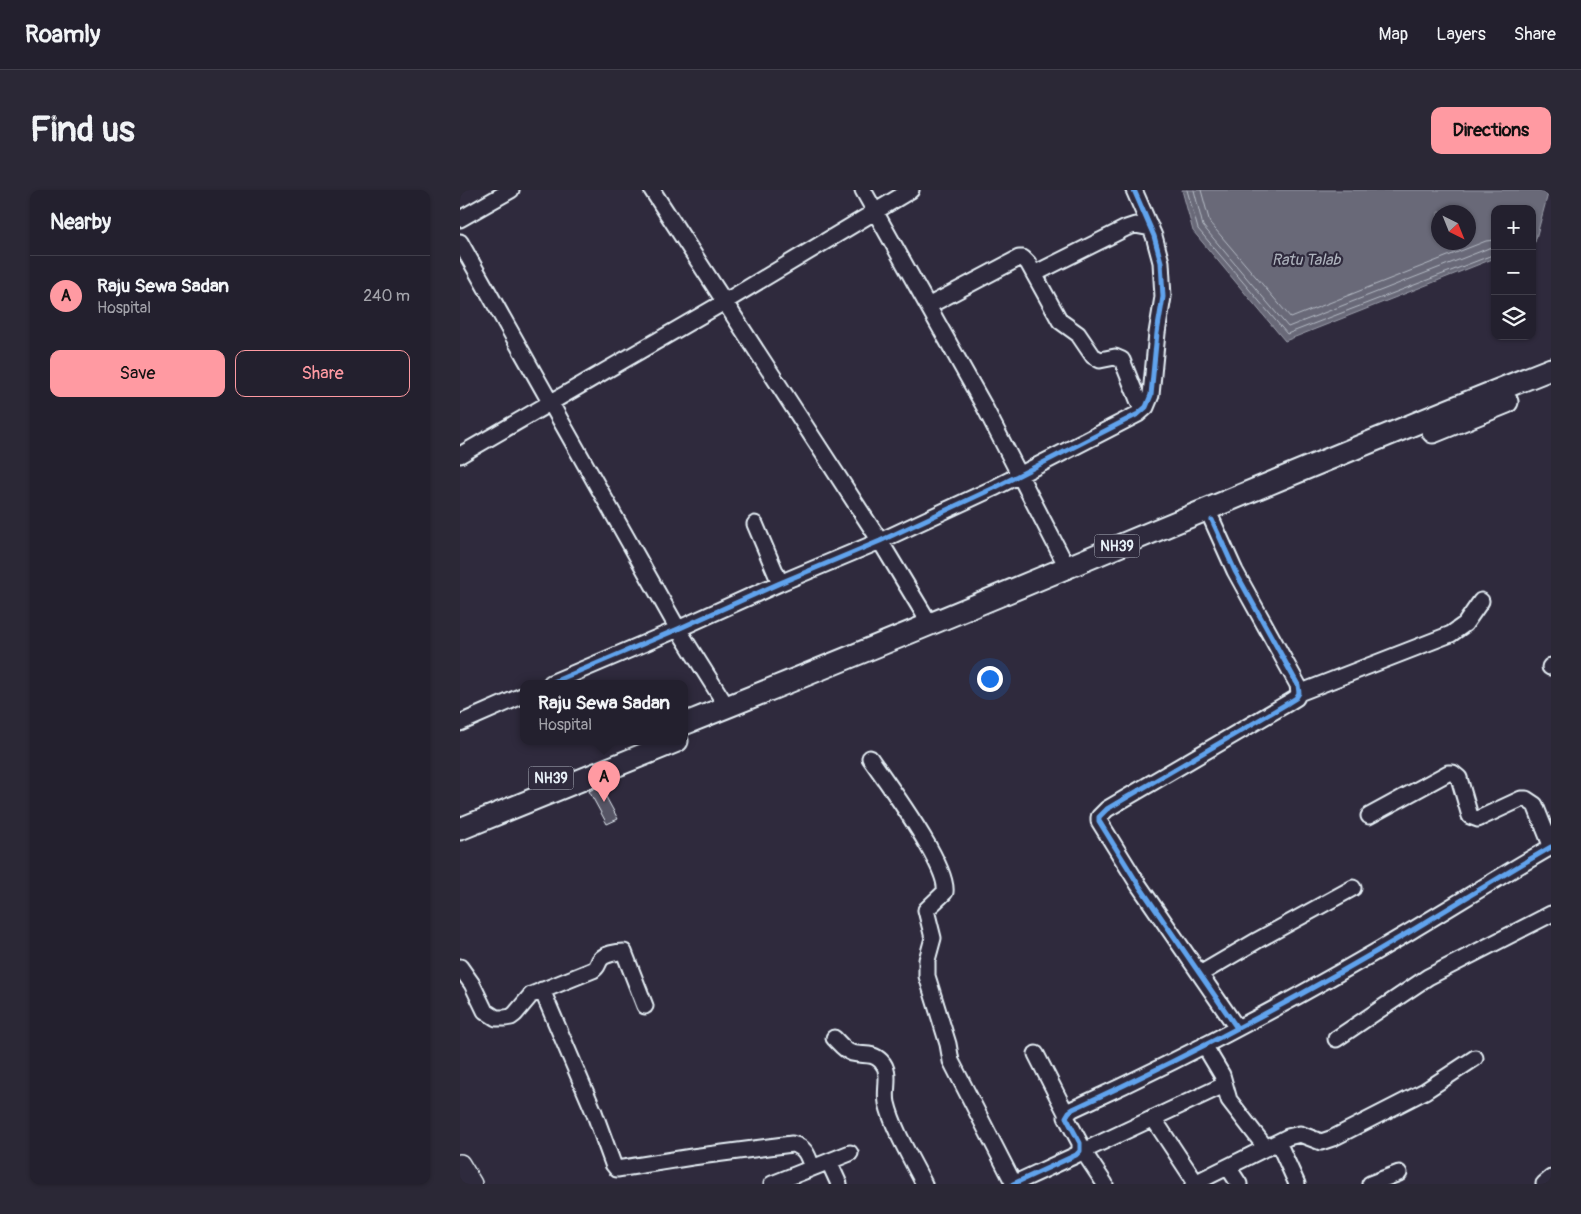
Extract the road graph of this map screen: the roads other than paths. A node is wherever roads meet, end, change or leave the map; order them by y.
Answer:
1 (511, 190) edge
2 (652, 190) edge
3 (863, 190) edge
4 (911, 190) edge
5 (1134, 190) edge
6 (874, 211) junction
7 (460, 219) edge
8 (1151, 228) junction
9 (460, 242) edge
10 (1034, 274) junction
11 (726, 301) junction
12 (928, 306) junction
13 (1551, 369) edge
14 (1551, 385) edge
15 (551, 402) junction
16 (1142, 410) junction
17 (460, 455) edge
18 (1018, 474) junction
19 (1212, 520) junction
20 (755, 524) dead end
21 (880, 541) junction
22 (1067, 567) junction
23 (780, 582) junction
24 (1481, 601) dead end
25 (930, 624) junction
26 (678, 629) junction
27 (558, 680) edge
28 (1299, 693) junction
29 (520, 697) edge
30 (727, 707) junction
31 (688, 722) edge
32 (460, 723) edge
33 (688, 736) edge
34 (633, 745) edge
35 (667, 745) edge
36 (870, 758) dead end
37 (460, 816) edge
38 (1370, 816) dead end
39 (460, 829) edge
40 (1551, 846) edge
41 (1353, 888) dead end
42 (1551, 914) edge
43 (460, 967) edge
44 (1200, 974) junction
45 (542, 990) junction
46 (645, 1006) dead end
47 (1237, 1028) junction
48 (834, 1038) dead end
49 (1336, 1039) dead end
50 (1204, 1045) junction
51 (1036, 1054) dead end
52 (1475, 1058) dead end
53 (1224, 1085) junction
54 (1067, 1115) junction
55 (1153, 1118) junction
56 (1272, 1145) junction
57 (1082, 1149) junction
58 (850, 1153) dead end
59 (829, 1162) junction
60 (460, 1164) edge
61 (1228, 1167) junction
62 (812, 1168) junction
63 (1399, 1173) dead end
64 (1551, 1178) edge
65 (1197, 1183) edge
66 (472, 1184) edge
67 (772, 1184) edge
68 (839, 1184) edge
69 (924, 1184) edge
70 (1013, 1184) edge
71 (1105, 1184) edge
72 (1239, 1184) edge
73 (1297, 1184) edge
74 (1370, 1184) edge
75 (1544, 1184) edge

1 - 7 street
2 - 11 street
3 - 6 street
4 - 6 street
5 - 8 street
6 - 11 street
6 - 12 street
8 - 10 street
8 - 16 street
9 - 15 street
10 - 12 street
10 - 16 street
11 - 15 street
11 - 21 street
12 - 18 street
13 - 22 highway, NH39
14 - 19 highway, NH39
15 - 17 street
15 - 26 street
16 - 18 street
18 - 21 street
18 - 22 street
19 - 28 street
19 - 33 highway, NH39
20 - 23 street
21 - 23 street
21 - 25 street
22 - 25 highway, NH39
23 - 26 street
24 - 28 street
25 - 30 highway, NH39
26 - 27 street
26 - 30 street
28 - 44 street
29 - 32 street
30 - 31 highway, NH39
34 - 37 highway, NH39
35 - 39 highway, NH39
36 - 70 street
38 - 40 street
40 - 47 street
41 - 44 street
42 - 49 street
43 - 45 street
44 - 47 street
45 - 46 street
45 - 62 street
47 - 50 street
48 - 69 street
50 - 53 street
50 - 54 street
51 - 54 street
52 - 56 street
53 - 55 street
53 - 56 street
54 - 57 street
55 - 57 street
55 - 65 street
56 - 61 street
56 - 73 street
57 - 70 street
57 - 71 street
58 - 59 street
59 - 62 street
59 - 68 street
60 - 66 main road
61 - 65 street
61 - 72 street
62 - 67 street
63 - 74 street
64 - 75 street

